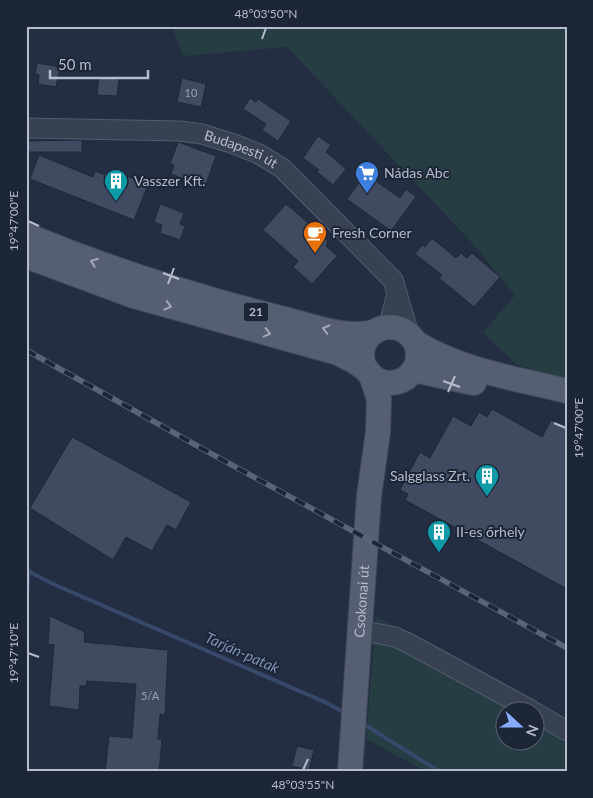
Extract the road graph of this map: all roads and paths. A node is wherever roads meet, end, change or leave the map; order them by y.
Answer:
1 (26, 128) edge
2 (26, 235) edge
3 (26, 256) edge
4 (397, 292) junction
5 (380, 330) junction
6 (413, 338) junction
7 (369, 373) junction
8 (406, 376) junction
9 (567, 391) edge
10 (567, 407) edge
11 (378, 432) junction
12 (359, 630) junction
13 (513, 700) edge
14 (546, 718) edge
15 (567, 730) edge
16 (350, 772) edge

1 - 4 street, Budapesti út
5 -> 2 main road, 21
3 -> 7 main road, 21
4 - 5 street
4 - 6 street, Budapesti út
5 - 6 main road, 21
5 - 7 main road
6 - 8 main road
6 - 9 main road, 21
7 - 8 main road, 21
7 - 11 main road
8 - 10 main road, 21
8 - 11 main road
11 - 12 main road, Csokonai út
12 - 13 street
12 - 16 main road, Csokonai út
14 - 15 street

